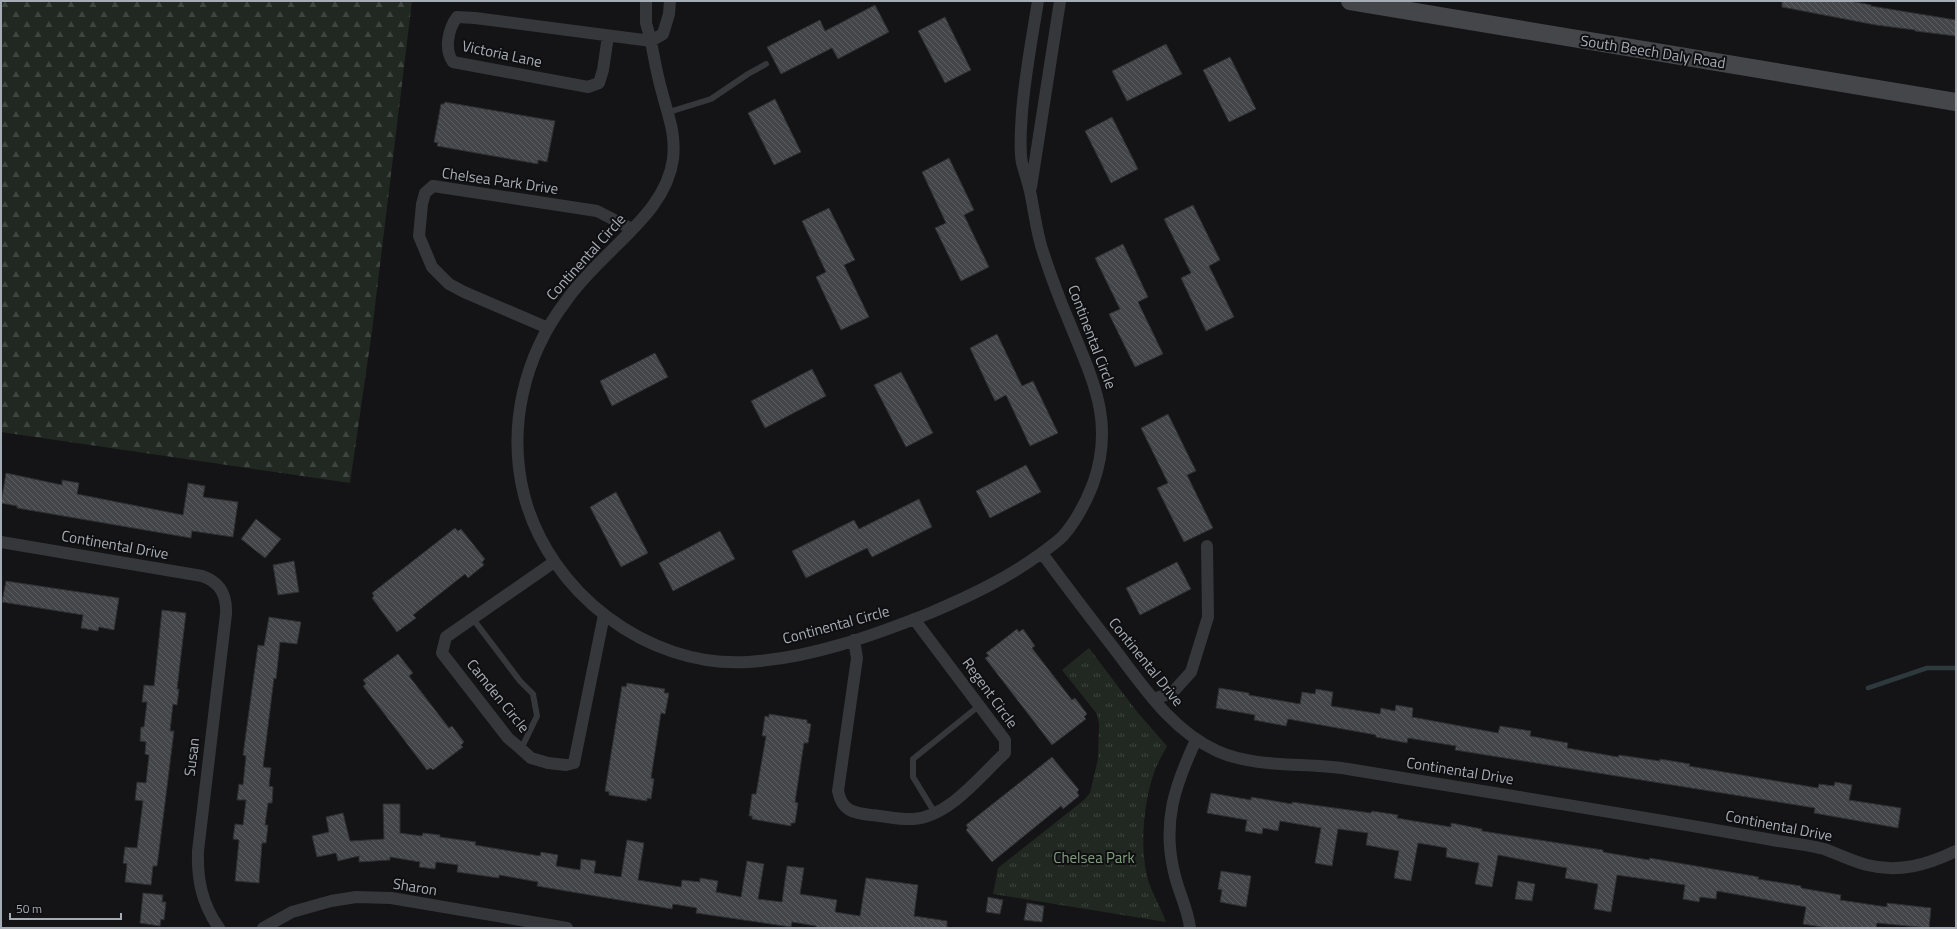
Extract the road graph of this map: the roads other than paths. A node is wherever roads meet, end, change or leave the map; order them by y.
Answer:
1 (646, 1) edge
2 (670, 1) edge
3 (1038, 1) edge
4 (1060, 1) edge
5 (1350, 1) edge
6 (608, 36) junction
7 (651, 41) junction
8 (766, 64) dead end
9 (1956, 102) edge
10 (669, 112) junction
11 (1031, 192) junction
12 (632, 229) junction
13 (548, 328) junction
14 (1, 542) edge
15 (1207, 546) dead end
16 (1042, 553) junction
17 (554, 562) junction
18 (220, 587) joint
19 (604, 615) junction
20 (473, 619) junction
21 (914, 619) junction
22 (854, 640) junction
23 (1153, 699) junction
24 (980, 705) junction
25 (1196, 740) junction
26 (521, 749) junction
27 (935, 814) junction
28 (1956, 851) edge
29 (219, 928) edge
30 (263, 928) edge
31 (567, 928) edge
32 (1190, 928) edge

1 - 7 street, Continental Circle
2 - 7 street
3 - 11 street, Continental Circle
4 - 11 street, Continental Circle
5 - 9 street, South Beech Daly Road
6 - 6 street, Victoria Lane
6 - 7 street, Victoria Lane
7 - 10 street, Continental Circle
8 - 10 lane
10 - 12 street, Continental Circle
11 - 16 street, Continental Circle
12 - 13 street, Continental Circle
12 - 13 street, Chelsea Park Drive
13 - 17 street, Continental Circle
14 - 18 street, Continental Drive
15 - 23 street
16 - 21 street, Continental Circle
16 - 23 street, Continental Drive
17 - 19 street, Continental Circle
17 - 20 street, Camden Circle
18 - 29 street, Susan
19 - 22 street, Continental Circle
19 - 26 street, Camden Circle
20 - 26 lane
20 - 26 street, Camden Circle
21 - 22 street, Continental Circle
21 - 24 street, Regent Circle
22 - 27 street, Regent Circle
23 - 25 street, Continental Drive
24 - 27 lane
24 - 27 street, Regent Circle
25 - 28 street, Continental Drive
25 - 32 street
30 - 31 street, Sharon

